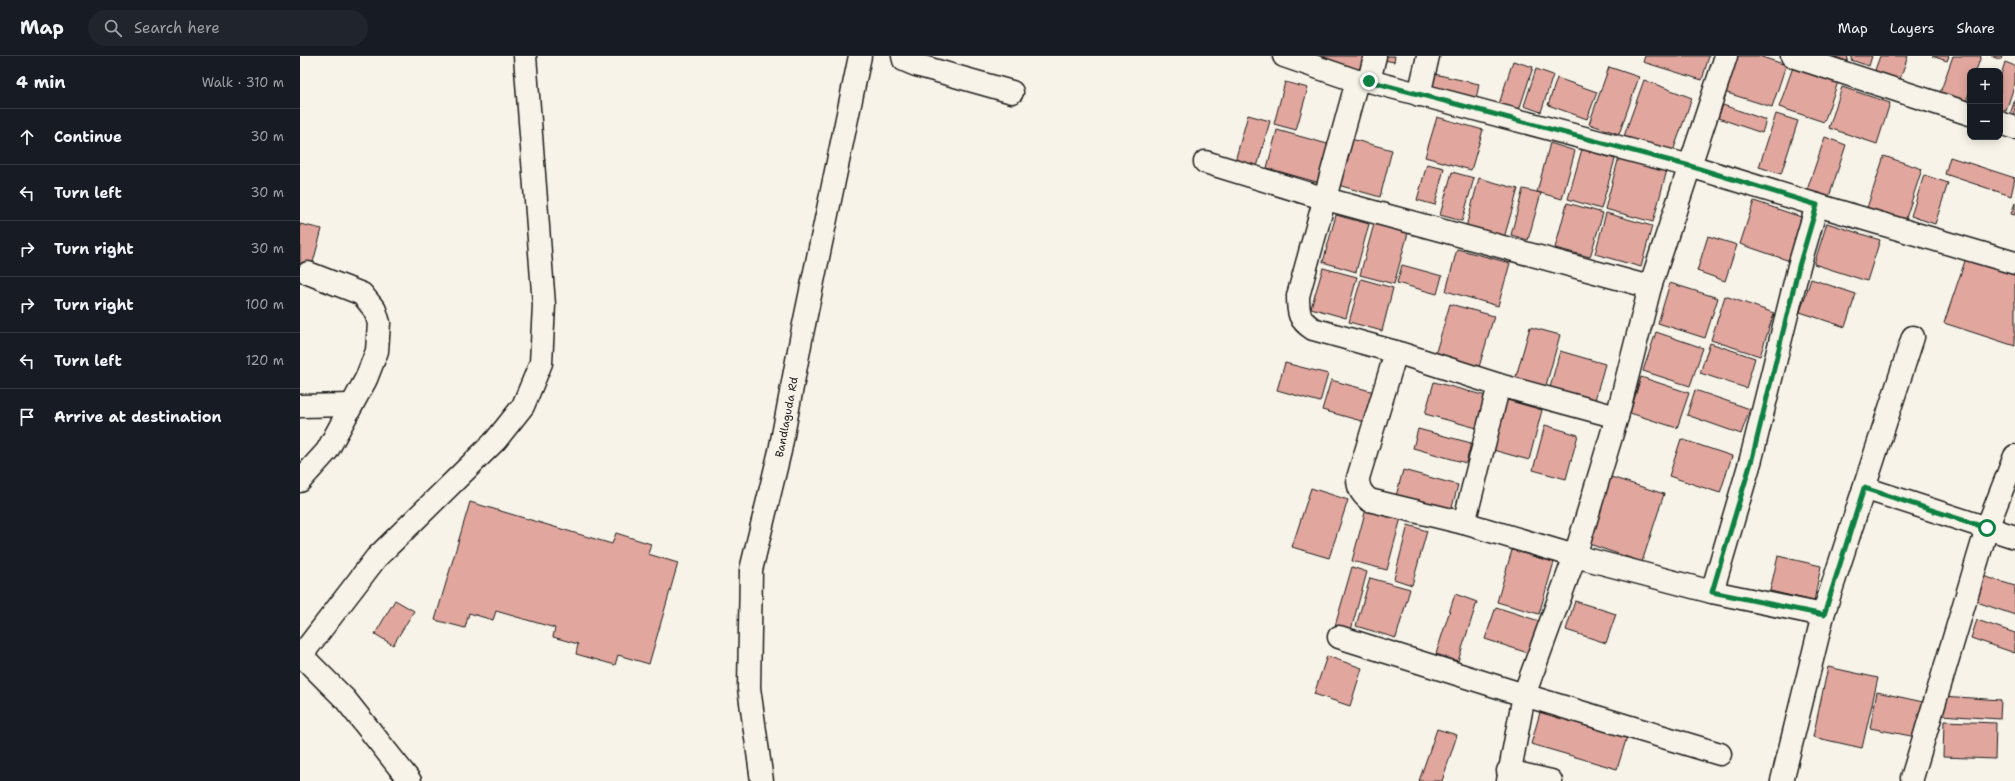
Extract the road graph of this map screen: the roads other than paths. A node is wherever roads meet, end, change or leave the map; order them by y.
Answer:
1 (525, 56) edge
2 (860, 56) edge
3 (902, 56) edge
4 (1375, 56) edge
5 (1428, 56) edge
6 (1726, 56) edge
7 (1792, 56) edge
8 (1298, 58) edge
9 (1363, 81) junction
10 (1012, 92) dead end
11 (1418, 95) junction
12 (1967, 113) edge
13 (2003, 124) edge
14 (2015, 128) edge
15 (1205, 162) dead end
16 (1690, 166) junction
17 (1326, 199) junction
18 (1817, 205) junction
19 (2015, 263) edge
20 (308, 273) dead end
21 (1650, 287) junction
22 (1913, 336) dead end
23 (1396, 352) junction
24 (1499, 386) junction
25 (352, 405) junction
26 (300, 406) edge
27 (1617, 417) junction
28 (2015, 456) edge
29 (300, 481) edge
30 (1864, 488) junction
31 (1464, 523) junction
32 (1987, 528) junction
33 (2015, 537) edge
34 (1575, 556) junction
35 (1712, 592) junction
36 (1824, 615) junction
37 (1338, 636) dead end
38 (300, 656) edge
39 (1524, 695) junction
40 (1720, 754) dead end
41 (1508, 776) edge
42 (1912, 778) dead end
43 (410, 781) edge
44 (762, 781) edge
45 (1551, 781) edge
46 (1782, 781) edge

1 - 38 street
2 - 44 street, Bandlaguda Rd
3 - 10 street
4 - 9 street
5 - 11 street
6 - 16 street
7 - 12 street
8 - 9 street
9 - 11 street
9 - 17 street
11 - 16 street
13 - 14 street
15 - 17 street
16 - 18 street
16 - 21 street
17 - 21 street
17 - 23 street
18 - 19 street
18 - 35 street
20 - 25 street
21 - 27 street
22 - 30 street
23 - 24 street
23 - 31 street
24 - 27 street
24 - 31 street
25 - 26 street
25 - 29 street
27 - 34 street
28 - 32 street
30 - 32 street
30 - 36 street
31 - 34 street
32 - 33 street
32 - 42 street
34 - 35 street
34 - 39 street
35 - 36 street
36 - 46 street
37 - 39 street
38 - 43 street
39 - 40 street
39 - 41 street
41 - 45 street

